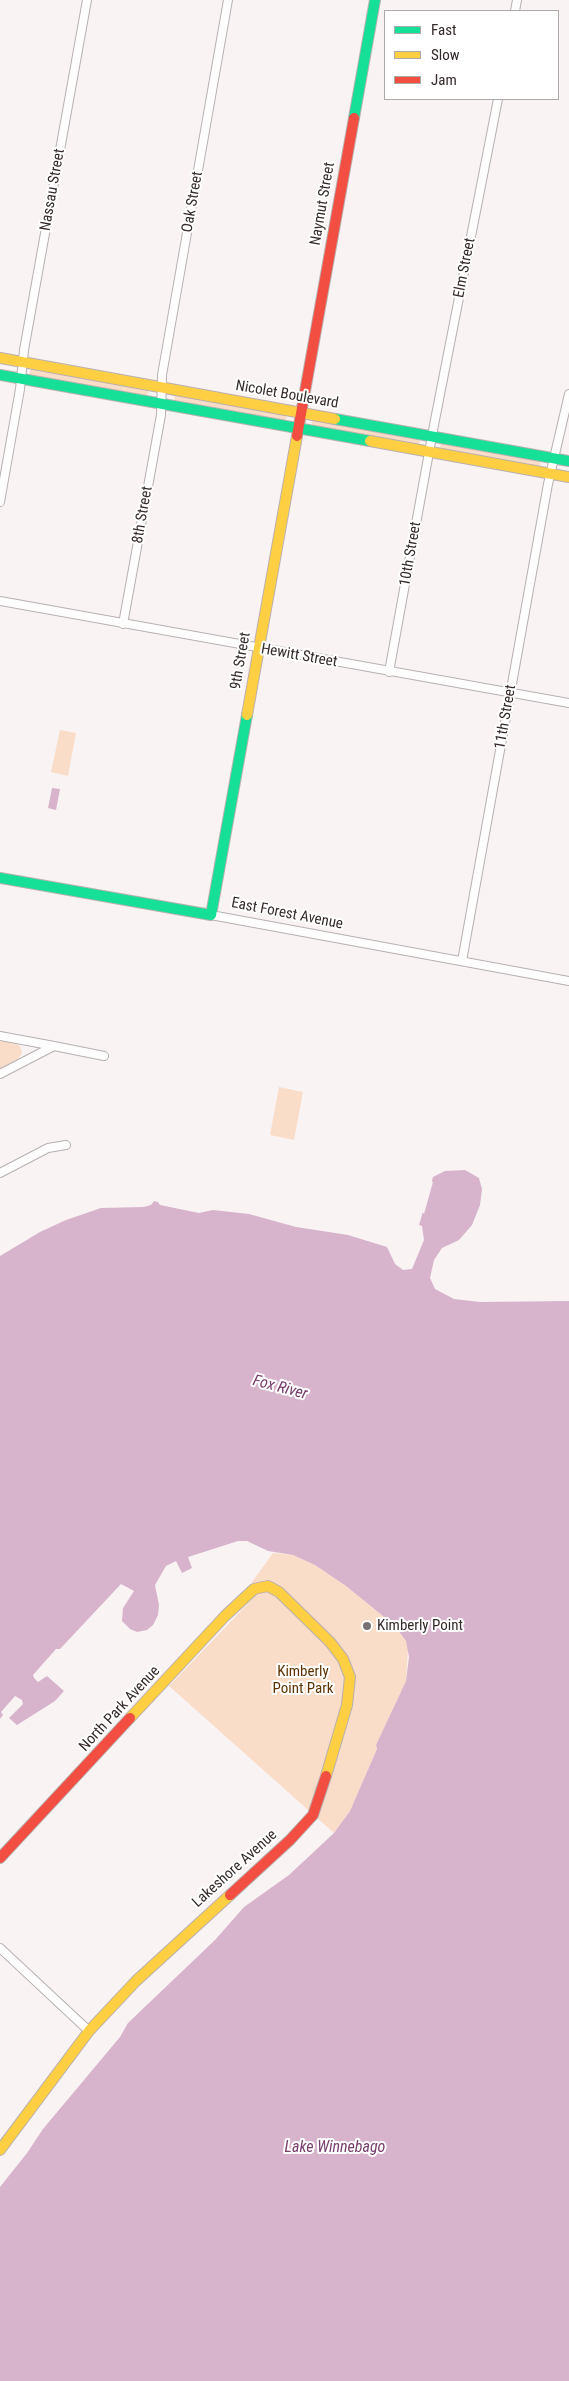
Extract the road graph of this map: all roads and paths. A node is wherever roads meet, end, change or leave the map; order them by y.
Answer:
1 (87, 0) edge
2 (228, 0) edge
3 (375, 0) edge
4 (498, 100) edge
5 (0, 358) edge
6 (22, 363) junction
7 (0, 375) edge
8 (21, 380) junction
9 (162, 388) junction
10 (569, 394) edge
11 (161, 405) junction
12 (301, 413) junction
13 (298, 430) junction
14 (432, 437) junction
15 (429, 453) junction
16 (556, 458) junction
17 (569, 461) edge
18 (551, 474) junction
19 (569, 477) edge
20 (0, 502) edge
21 (0, 601) edge
22 (123, 624) junction
23 (259, 648) junction
24 (390, 672) junction
25 (511, 693) junction
26 (569, 703) edge
27 (0, 878) edge
28 (212, 915) junction
29 (462, 961) junction
30 (569, 981) edge
31 (0, 1036) edge
32 (54, 1046) junction
33 (104, 1056) dead end
34 (0, 1074) edge
35 (66, 1146) dead end
36 (0, 1173) edge
37 (265, 1586) joint
38 (0, 1858) edge
39 (0, 1948) edge
40 (89, 2031) junction
41 (0, 2150) edge

1 - 6 street, Nassau Street
2 - 9 street, Oak Street
3 - 12 street, Naymut Street
4 - 14 street, Elm Street
5 - 6 street, Nicolet Boulevard
6 - 8 street, Nassau Street
6 - 9 street, Nicolet Boulevard
7 - 8 street
8 - 11 street
8 - 20 street, Nassau Street
9 - 11 street, Oak Street
9 - 12 street, Nicolet Boulevard
10 - 16 street, 11th Street
11 - 13 street
11 - 22 street, 8th Street
12 - 13 street, 9th Street
12 - 14 street, Nicolet Boulevard
13 - 15 street
13 - 23 street, 9th Street
14 - 15 street, 10th Street
14 - 16 street, Nicolet Boulevard
15 - 18 street
15 - 24 street, 10th Street
16 - 17 street, Nicolet Boulevard
16 - 18 street, 11th Street
18 - 19 street
18 - 25 street, 11th Street
21 - 22 street, Hewitt Street
22 - 23 street, Hewitt Street
23 - 24 street, Hewitt Street
23 - 28 street, 9th Street
24 - 25 street, Hewitt Street
25 - 26 street, Hewitt Street
25 - 29 street, 11th Street
27 - 28 street, East Forest Avenue
28 - 29 street, East Forest Avenue
29 - 30 street, East Forest Avenue
31 - 32 street
32 - 33 street
32 - 34 street
35 - 36 street
37 - 38 street, North Park Avenue
37 - 40 street, Lakeshore Avenue
39 - 40 street
40 - 41 street, Lakeshore Avenue

